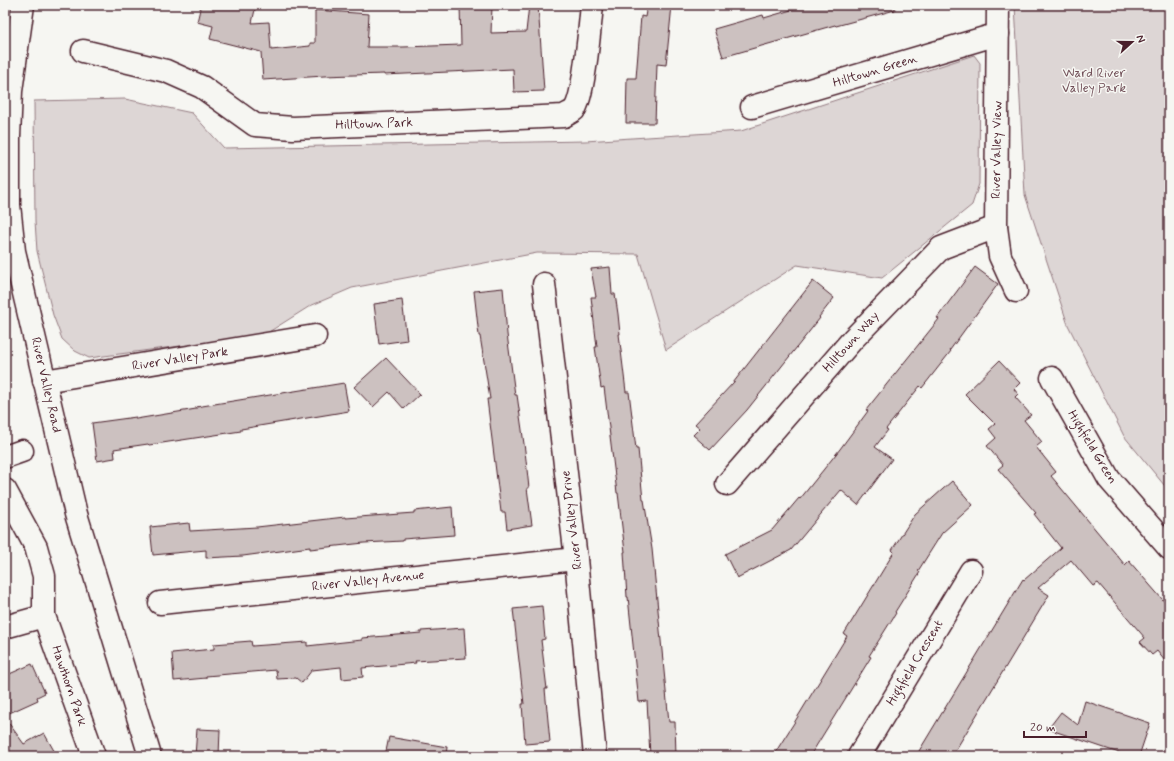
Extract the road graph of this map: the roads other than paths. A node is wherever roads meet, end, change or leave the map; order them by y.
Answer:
1 (23, 5) edge
2 (592, 5) edge
3 (998, 5) edge
4 (998, 34) junction
5 (12, 37) edge
6 (83, 51) dead end
7 (752, 107) dead end
8 (996, 227) junction
9 (9, 252) edge
10 (544, 284) dead end
11 (1016, 291) dead end
12 (315, 336) dead end
13 (1052, 378) dead end
14 (44, 381) junction
15 (727, 484) dead end
16 (5, 490) edge
17 (1169, 548) edge
18 (576, 559) junction
19 (971, 571) dead end
20 (160, 603) dead end
21 (44, 616) junction
22 (5, 627) edge
23 (94, 756) edge
24 (150, 756) edge
25 (594, 756) edge
26 (859, 756) edge

1 - 5 street, River Valley Road
2 - 6 street, Hilltown Park
3 - 4 street, River Valley View
4 - 7 street, Hilltown Green
4 - 8 street, River Valley View
5 - 9 street, River Valley Road
8 - 11 street, River Valley View
8 - 15 street, Hilltown Way
9 - 14 street, River Valley Road
10 - 18 street, River Valley Drive
12 - 14 street, River Valley Park
13 - 17 street, Highfield Green
14 - 24 street, River Valley Road
16 - 21 street, Hawthorn Park
18 - 20 street, River Valley Avenue
18 - 25 street, River Valley Drive
19 - 26 street, Highfield Crescent
21 - 22 street
21 - 23 street, Hawthorn Park

